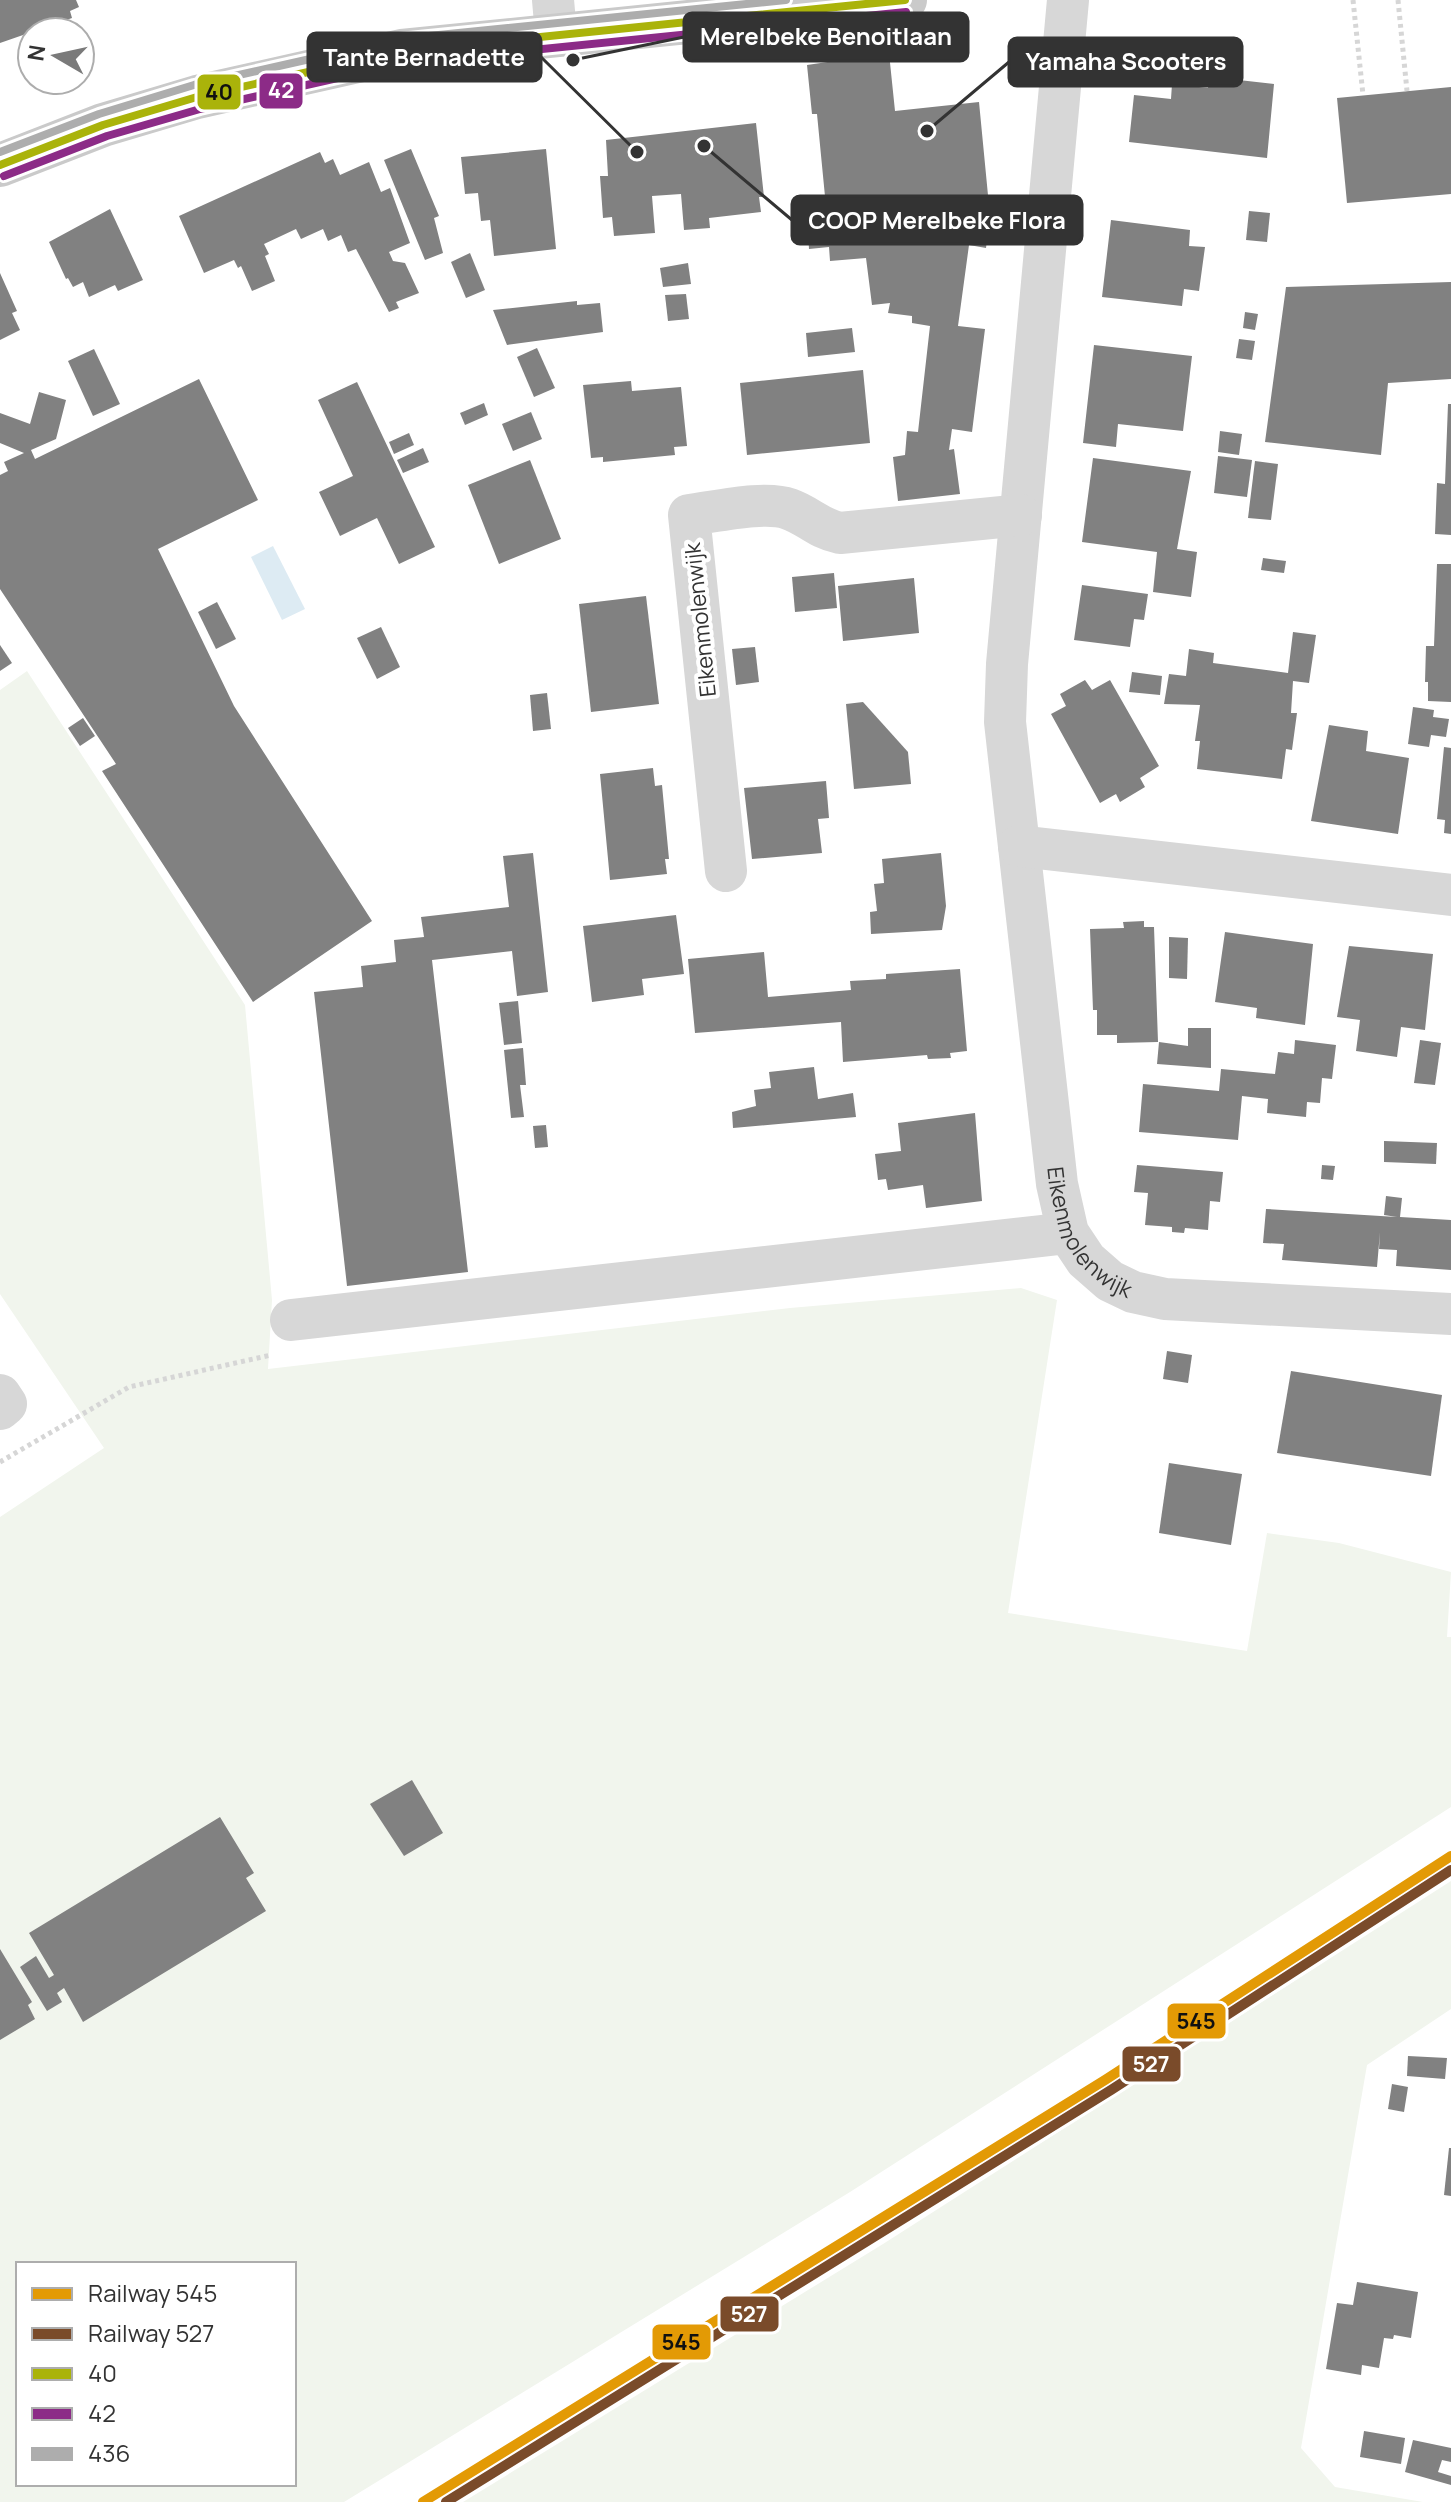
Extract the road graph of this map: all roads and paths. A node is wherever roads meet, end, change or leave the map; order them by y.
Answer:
1 (905, 0) edge
2 (1068, 0) edge
3 (1353, 0) edge
4 (1398, 0) edge
5 (837, 3) edge
6 (731, 8) edge
7 (554, 17) edge
8 (1407, 91) dead end
9 (1363, 95) dead end
10 (0, 165) edge
11 (1021, 515) junction
12 (1019, 846) junction
13 (726, 871) dead end
14 (1451, 895) edge
15 (1068, 1233) junction
16 (1451, 1314) edge
17 (291, 1320) dead end
18 (0, 1395) edge
19 (0, 1409) edge

1 - 5 main road
2 - 11 street, Eikenmolenwijk
3 - 9 path
4 - 8 path
5 - 6 main road
6 - 7 main road
7 - 10 main road
11 - 12 street, Eikenmolenwijk
11 - 13 street, Eikenmolenwijk
12 - 14 street
12 - 15 street, Eikenmolenwijk
15 - 16 street, Eikenmolenwijk
15 - 17 street
18 - 19 street

